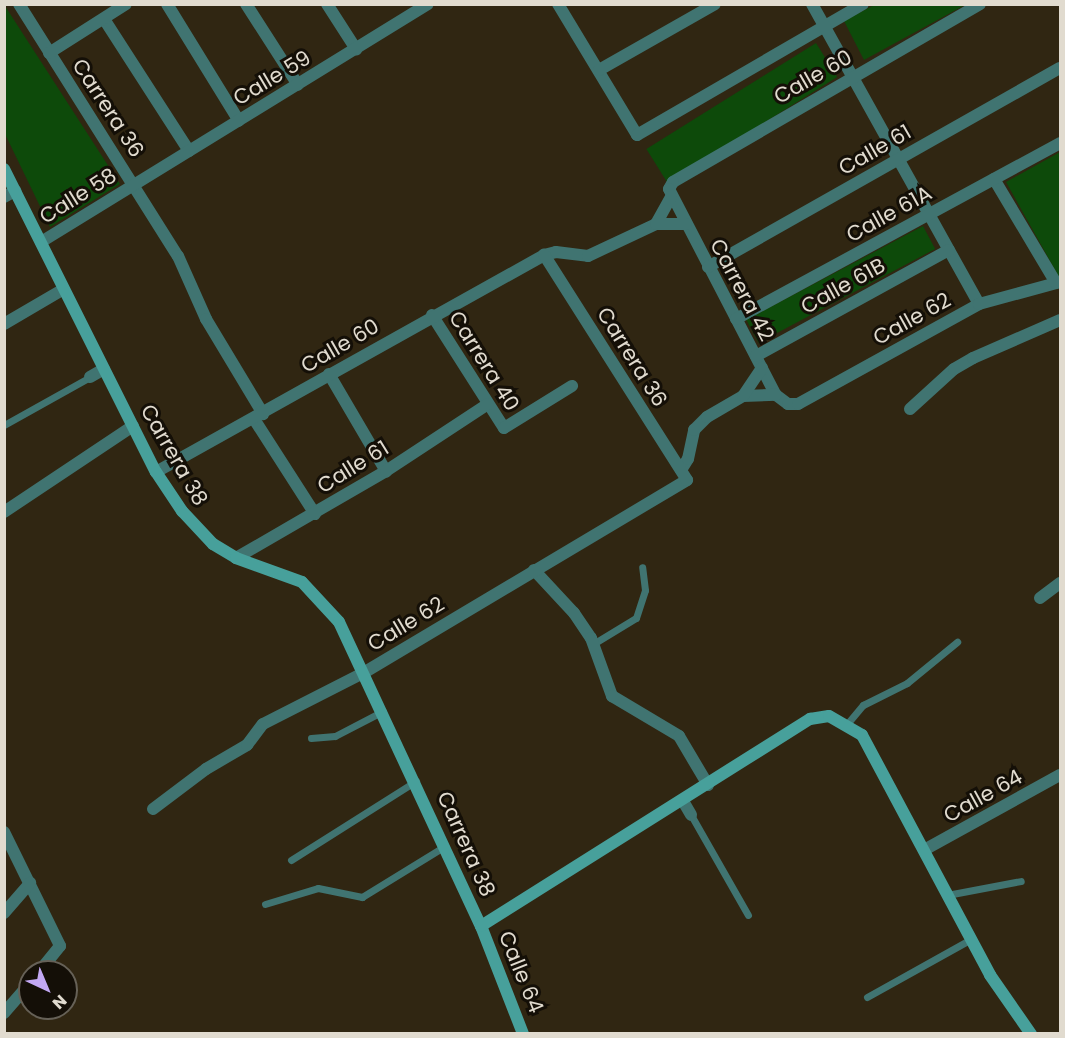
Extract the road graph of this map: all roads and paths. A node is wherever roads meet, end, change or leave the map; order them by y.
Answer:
1 (19, 4) edge
2 (126, 4) edge
3 (167, 4) edge
4 (246, 4) edge
5 (327, 4) edge
6 (428, 4) edge
7 (558, 4) edge
8 (715, 4) edge
9 (812, 4) edge
10 (863, 4) edge
11 (980, 4) edge
12 (411, 9) edge
13 (104, 19) junction
14 (824, 27) junction
15 (356, 49) junction
16 (49, 53) junction
17 (1060, 68) edge
18 (599, 70) junction
19 (852, 77) junction
20 (298, 85) junction
21 (239, 121) junction
22 (1060, 143) edge
23 (189, 151) junction
24 (898, 159) junction
25 (4, 169) edge
26 (994, 179) junction
27 (135, 184) junction
28 (670, 193) junction
29 (10, 194) edge
30 (929, 214) junction
31 (656, 224) junction
32 (686, 224) junction
33 (41, 242) junction
34 (949, 250) junction
35 (544, 255) junction
36 (708, 267) junction
37 (1058, 282) edge
38 (64, 289) junction
39 (980, 304) junction
40 (432, 315) junction
41 (736, 319) junction
42 (1060, 320) edge
43 (4, 324) edge
44 (756, 356) junction
45 (762, 368) junction
46 (104, 369) junction
47 (329, 374) junction
48 (90, 377) joint
49 (572, 386) dead end
50 (776, 395) junction
51 (743, 396) junction
52 (488, 404) junction
53 (788, 404) joint
54 (910, 409) dead end
55 (258, 417) junction
56 (4, 425) edge
57 (133, 426) junction
58 (386, 471) junction
59 (156, 472) junction
60 (684, 475) junction
61 (4, 512) edge
62 (315, 514) junction
63 (236, 558) junction
64 (642, 567) dead end
65 (534, 570) junction
66 (1060, 584) edge
67 (1040, 598) dead end
68 (957, 642) dead end
69 (593, 644) junction
70 (365, 672) junction
71 (383, 711) junction
72 (847, 724) junction
73 (311, 738) dead end
74 (1060, 776) edge
75 (416, 782) junction
76 (708, 785) junction
77 (683, 801) junction
78 (153, 809) dead end
79 (691, 816) joint
80 (4, 832) edge
81 (445, 846) junction
82 (924, 850) junction
83 (291, 860) dead end
84 (1021, 881) dead end
85 (30, 883) junction
86 (947, 895) junction
87 (265, 904) dead end
88 (4, 913) edge
89 (748, 915) dead end
90 (481, 926) junction
91 (971, 939) junction
92 (49, 960) edge
93 (18, 997) edge
94 (867, 997) dead end
95 (4, 1014) edge
96 (523, 1034) edge
97 (1031, 1034) edge

1 - 16 street, Carrera 36
2 - 13 street
3 - 21 street
4 - 20 street
5 - 15 street
6 - 12 street, Calle 59
7 - 18 street
8 - 18 street
9 - 14 street
10 - 14 street, Calle 60
11 - 19 street, Calle 60
12 - 15 street, Calle 59
13 - 16 street
13 - 23 street
14 - 18 street, Calle 60
14 - 19 street
15 - 20 street, Calle 59
16 - 27 street, Carrera 36
17 - 24 street, Calle 61
19 - 24 street
19 - 28 street, Calle 60
20 - 21 street, Calle 59
21 - 23 street, Calle 59
22 - 26 street, Calle 61A
23 - 27 street, Calle 59
24 - 30 street
24 - 36 street, Calle 61
25 - 29 main road, Carrera 38
26 - 30 street, Calle 61A
26 - 37 street
27 - 33 street, Calle 58
27 - 55 street, Carrera 36
28 - 31 street
28 - 32 street, Carrera 42
29 - 33 main road, Carrera 38
30 - 34 street
30 - 41 street, Calle 61A
31 - 32 street
31 - 35 street
32 - 36 street, Carrera 42
33 - 38 main road, Carrera 38
34 - 39 street
34 - 44 street, Calle 61B
35 - 40 street, Calle 60
35 - 60 street, Carrera 36
36 - 41 street, Carrera 42
37 - 39 street, Calle 62
38 - 43 street
38 - 46 main road, Carrera 38
39 - 53 street, Calle 62
40 - 47 street, Calle 60
40 - 52 street, Carrera 40
41 - 44 street, Carrera 42
42 - 54 street
44 - 45 street, Carrera 42
45 - 50 street, Carrera 42
45 - 51 street
46 - 48 street
46 - 57 main road, Carrera 38
47 - 55 street, Calle 60
47 - 58 street
48 - 56 lane
49 - 52 street, Carrera 40
50 - 51 street
50 - 53 street, Carrera 42
51 - 60 street
52 - 58 street, Calle 61
55 - 59 street, Calle 60
55 - 62 street, Carrera 36
57 - 59 main road, Carrera 38
57 - 61 street
58 - 62 street, Calle 61
59 - 63 main road, Carrera 38
60 - 65 street, Calle 62
62 - 63 street, Calle 61
63 - 70 main road, Carrera 38
64 - 69 lane
65 - 69 street
65 - 70 street, Calle 62
66 - 67 street
68 - 72 lane
69 - 76 street
70 - 71 main road, Carrera 38
70 - 78 street, Calle 62
71 - 73 lane
71 - 75 main road, Carrera 38
72 - 76 main road
72 - 82 main road
74 - 82 street, Calle 64
75 - 81 main road, Carrera 38
75 - 83 lane
76 - 77 main road
77 - 79 street
77 - 90 main road
79 - 89 lane
80 - 85 street
81 - 87 lane
81 - 90 main road, Carrera 38
82 - 86 main road
84 - 86 lane
85 - 88 street
85 - 92 street
86 - 91 main road
90 - 96 main road, Calle 64
91 - 94 lane
91 - 97 main road
93 - 95 street

